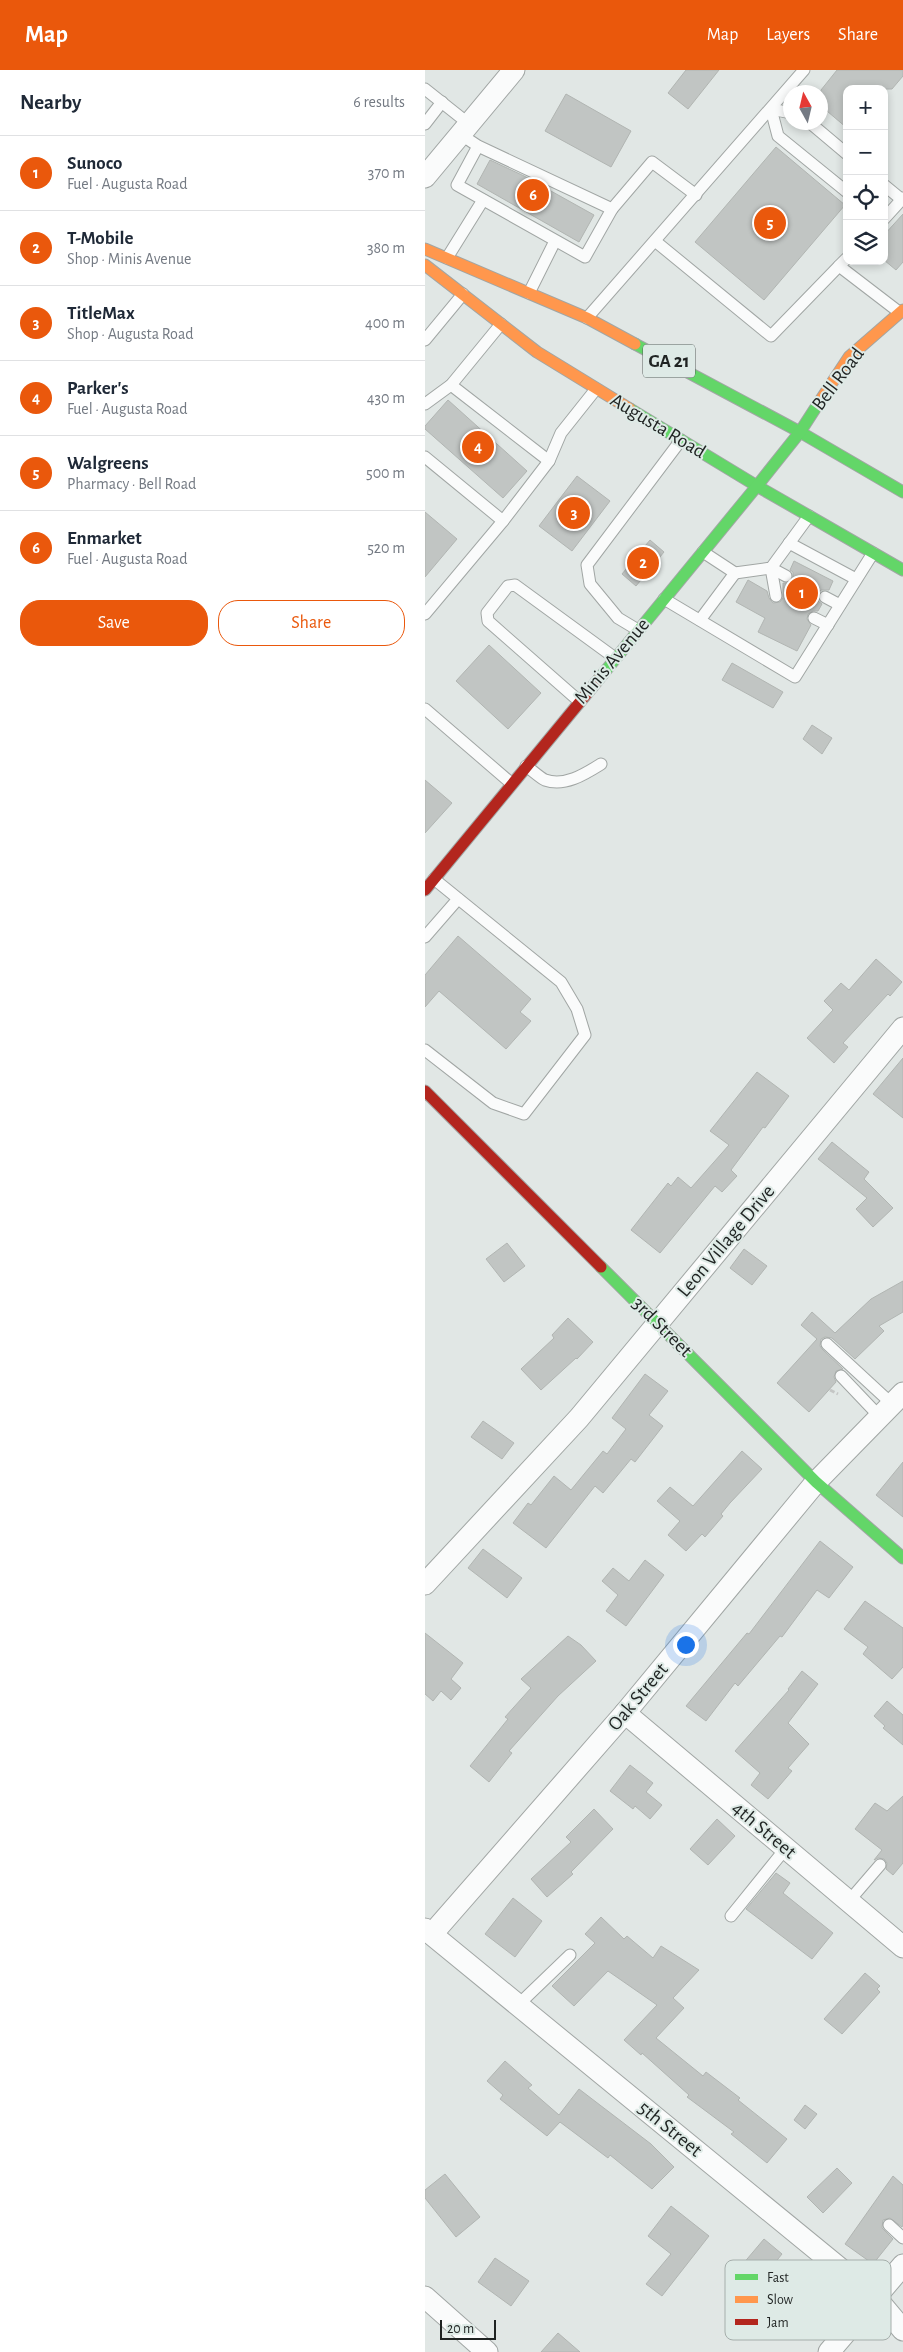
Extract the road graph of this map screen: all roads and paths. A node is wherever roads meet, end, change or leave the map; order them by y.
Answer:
1 (514, 70) edge
2 (804, 70) edge
3 (425, 88) edge
4 (442, 102) junction
5 (771, 109) junction
6 (783, 111) edge
7 (425, 124) edge
8 (465, 129) junction
9 (818, 130) edge
10 (478, 146) junction
11 (843, 151) edge
12 (425, 176) edge
13 (888, 188) edge
14 (843, 189) edge
15 (696, 195) junction
16 (902, 199) edge
17 (483, 200) junction
18 (612, 209) junction
19 (888, 215) edge
20 (555, 241) junction
21 (655, 241) junction
22 (425, 249) edge
23 (447, 258) junction
24 (843, 262) edge
25 (425, 265) edge
26 (847, 265) edge
27 (529, 293) junction
28 (463, 294) junction
29 (901, 311) edge
30 (587, 318) junction
31 (501, 324) junction
32 (425, 340) edge
33 (451, 385) junction
34 (596, 388) junction
35 (425, 404) edge
36 (799, 432) junction
37 (681, 440) junction
38 (425, 457) edge
39 (549, 461) junction
40 (757, 486) junction
41 (903, 492) edge
42 (809, 516) junction
43 (503, 521) junction
44 (789, 543) junction
45 (703, 552) junction
46 (873, 552) junction
47 (771, 568) junction
48 (903, 570) edge
49 (735, 573) junction
50 (786, 576) dead end
51 (856, 579) junction
52 (776, 596) dead end
53 (825, 597) dead end
54 (664, 599) junction
55 (840, 604) junction
56 (425, 614) edge
57 (814, 618) dead end
58 (700, 620) junction
59 (827, 625) junction
60 (638, 630) junction
61 (615, 658) junction
62 (579, 701) junction
63 (425, 709) edge
64 (601, 764) dead end
65 (526, 766) junction
66 (511, 783) junction
67 (434, 879) junction
68 (425, 890) edge
69 (458, 899) junction
70 (425, 937) edge
71 (903, 1028) edge
72 (425, 1050) edge
73 (425, 1091) edge
74 (657, 1323) junction
75 (827, 1344) dead end
76 (841, 1376) dead end
77 (892, 1404) edge
78 (816, 1482) junction
79 (903, 1558) edge
80 (425, 1584) edge
81 (625, 1713) junction
82 (786, 1848) junction
83 (881, 1865) dead end
84 (849, 1901) junction
85 (731, 1916) dead end
86 (427, 1934) edge
87 (903, 1947) edge
88 (570, 1955) dead end
89 (519, 2005) junction
90 (889, 2225) dead end
91 (903, 2238) edge
92 (830, 2260) edge
93 (903, 2265) edge
94 (891, 2280) edge
95 (425, 2297) edge
96 (891, 2316) edge
97 (903, 2330) edge
98 (839, 2340) edge
99 (487, 2352) edge
100 (829, 2352) edge

1 - 8 street
2 - 5 lane
3 - 4 lane
4 - 7 lane
4 - 8 lane
5 - 6 lane
5 - 14 lane
5 - 15 lane
8 - 10 lane
8 - 12 street
9 - 11 lane
10 - 17 lane
10 - 18 lane
13 - 16 lane
15 - 18 lane
15 - 21 lane
16 - 19 lane
17 - 20 lane
17 - 23 lane
18 - 20 lane
20 - 27 lane
21 - 24 lane
21 - 30 lane
22 - 23 main road, GA 21
23 - 27 main road, GA 21
25 - 28 main road, Augusta Road
26 - 29 lane
27 - 30 main road, GA 21
28 - 31 main road, Augusta Road
28 - 32 lane
29 - 36 main road, Bell Road
30 - 36 main road, GA 21
31 - 33 lane
31 - 34 main road, Augusta Road
33 - 35 lane
33 - 39 lane
34 - 37 main road, Augusta Road
34 - 39 lane
36 - 40 main road, Minis Avenue
36 - 41 main road, GA 21
37 - 40 main road, Augusta Road
37 - 60 lane
38 - 43 lane
39 - 43 lane
40 - 42 main road, Augusta Road
40 - 45 main road, Minis Avenue
42 - 44 lane
42 - 46 main road, Augusta Road
43 - 56 lane
44 - 47 lane
44 - 51 lane
45 - 49 lane
45 - 54 main road, Minis Avenue
46 - 48 main road, Augusta Road
46 - 51 lane
47 - 49 lane
47 - 50 lane
47 - 52 lane
49 - 58 lane
51 - 55 lane
53 - 55 lane
54 - 58 lane
54 - 60 main road, Minis Avenue
55 - 59 lane
57 - 59 lane
58 - 59 lane
60 - 61 main road, Minis Avenue
61 - 62 main road, Minis Avenue
61 - 62 lane
62 - 65 main road, Minis Avenue
63 - 66 lane
64 - 65 lane
65 - 66 main road, Minis Avenue
66 - 67 main road, Minis Avenue
67 - 68 main road, Minis Avenue
67 - 69 lane
69 - 70 lane
69 - 72 lane
71 - 74 street, Leon Village Drive
73 - 74 main road, 3rd Street
74 - 78 main road, 3rd Street
74 - 80 street, Leon Village Drive
75 - 77 lane
76 - 77 lane
77 - 78 street, Oak Street
78 - 79 main road, 3rd Street
78 - 81 street, Oak Street
81 - 82 street, 4th Street
81 - 86 street, Oak Street
82 - 84 street, 4th Street
82 - 85 lane
83 - 84 lane
84 - 87 street, 4th Street
86 - 89 street, 5th Street
88 - 89 lane
89 - 92 street, 5th Street
90 - 91 lane
93 - 94 street
95 - 99 street
96 - 97 street, 5th Street
98 - 100 street

